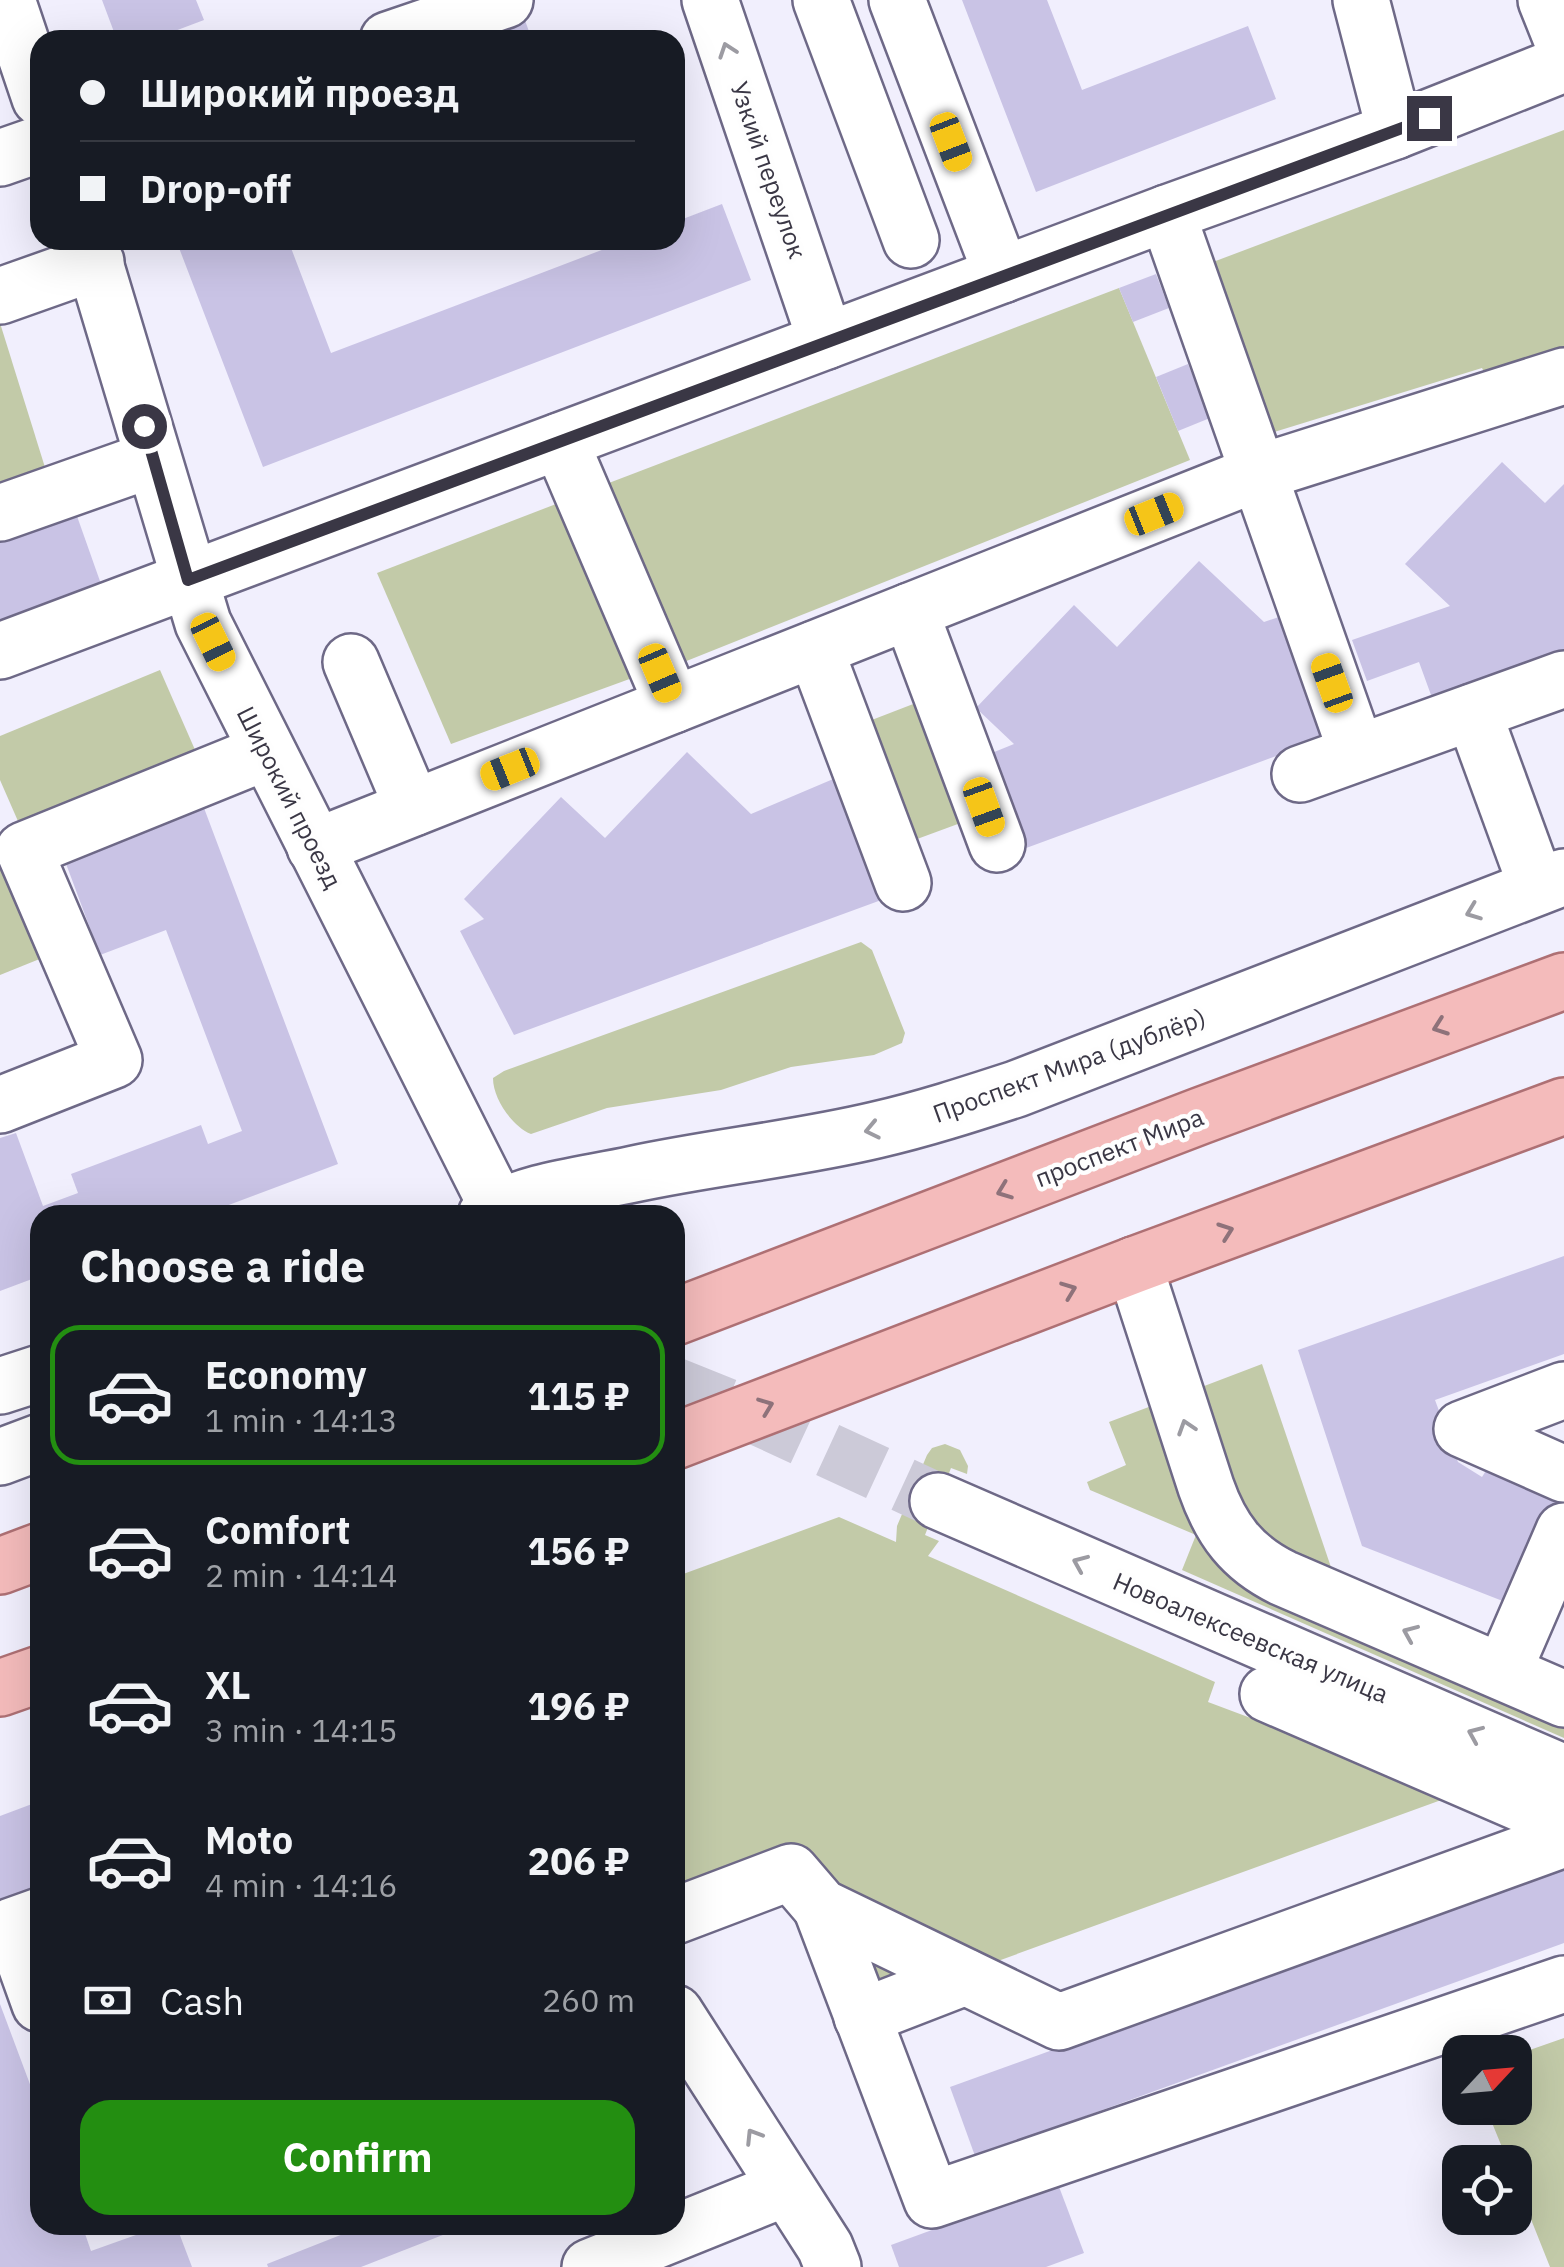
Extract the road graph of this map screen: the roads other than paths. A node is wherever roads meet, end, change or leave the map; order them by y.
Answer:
1 (7, 0) edge
2 (504, 0) edge
3 (710, 0) edge
4 (821, 0) edge
5 (897, 0) edge
6 (1361, 0) edge
7 (1546, 0) edge
8 (417, 30) edge
9 (1564, 45) edge
10 (1564, 64) edge
11 (30, 68) edge
12 (1395, 131) junction
13 (30, 148) edge
14 (0, 158) edge
15 (1167, 213) junction
16 (911, 240) dead end
17 (92, 251) edge
18 (1002, 275) junction
19 (0, 296) edge
20 (826, 341) junction
21 (1564, 376) edge
22 (560, 441) junction
23 (153, 460) junction
24 (1258, 473) junction
25 (0, 513) edge
26 (188, 580) junction
27 (910, 611) junction
28 (816, 648) junction
29 (0, 651) edge
30 (350, 662) dead end
31 (1564, 679) edge
32 (673, 705) junction
33 (1473, 712) junction
34 (266, 752) junction
35 (1357, 753) junction
36 (1300, 774) dead end
37 (413, 808) junction
38 (997, 844) dead end
39 (315, 847) junction
40 (1551, 882) edge
41 (903, 883) dead end
42 (1564, 981) edge
43 (0, 1105) edge
44 (1560, 1119) edge
45 (489, 1205) edge
46 (512, 1205) edge
47 (1134, 1265) junction
48 (685, 1313) edge
49 (30, 1376) edge
50 (0, 1386) edge
51 (1564, 1390) edge
52 (685, 1437) edge
53 (30, 1446) edge
54 (0, 1458) edge
55 (1564, 1474) edge
56 (938, 1502) tunnel mouth
57 (1564, 1532) edge
58 (30, 1555) edge
59 (0, 1566) edge
60 (1502, 1672) junction
61 (30, 1678) edge
62 (0, 1688) edge
63 (1268, 1694) dead end
64 (1564, 1699) edge
65 (1564, 1772) edge
66 (1564, 1822) edge
67 (1564, 1839) edge
68 (820, 1907) junction
69 (685, 1912) edge
70 (30, 1920) edge
71 (965, 1976) junction
72 (1564, 1984) edge
73 (23, 1985) edge
74 (862, 2018) junction
75 (685, 2028) edge
76 (786, 2188) junction
77 (685, 2229) edge
78 (669, 2235) edge
79 (590, 2267) edge
80 (833, 2267) edge

1 - 11 street
2 - 8 street
20 -> 3 street, Узкий переулок
4 - 16 street
5 - 18 street
6 - 12 street
7 - 9 street
10 - 12 street
12 - 15 street
13 - 14 street
15 - 18 street
15 - 24 street
17 - 19 street
17 - 23 street, Широкий проезд
18 - 20 street
20 - 22 street
21 - 24 street
22 - 26 street
22 - 32 street
23 - 25 street
23 - 26 street, Широкий проезд
24 - 27 street
24 - 35 street
26 - 29 street
26 - 34 street, Широкий проезд
27 - 28 street
27 - 38 street
28 - 32 street
28 - 41 street
30 - 37 street
31 - 33 street
32 - 37 street
33 - 35 street
33 - 40 street
34 - 39 street, Широкий проезд
34 - 43 street
35 - 36 street
37 - 39 street
39 - 45 street, Широкий проезд
40 -> 46 street, Проспект Мира (дублёр)
42 -> 48 main road, проспект Мира
47 -> 44 main road
52 -> 47 main road
60 -> 47 street
49 - 50 street
51 - 55 street
53 - 54 street
65 -> 56 street, Новоалексеевская улица
57 - 60 street
58 - 59 main road
60 - 64 street
61 - 62 main road
63 - 66 street
67 - 71 street
68 - 69 street
68 - 71 street
68 - 74 street
70 - 73 street
71 - 74 street
72 - 74 street
76 -> 75 street
76 - 77 street
76 - 80 street
78 - 79 street

